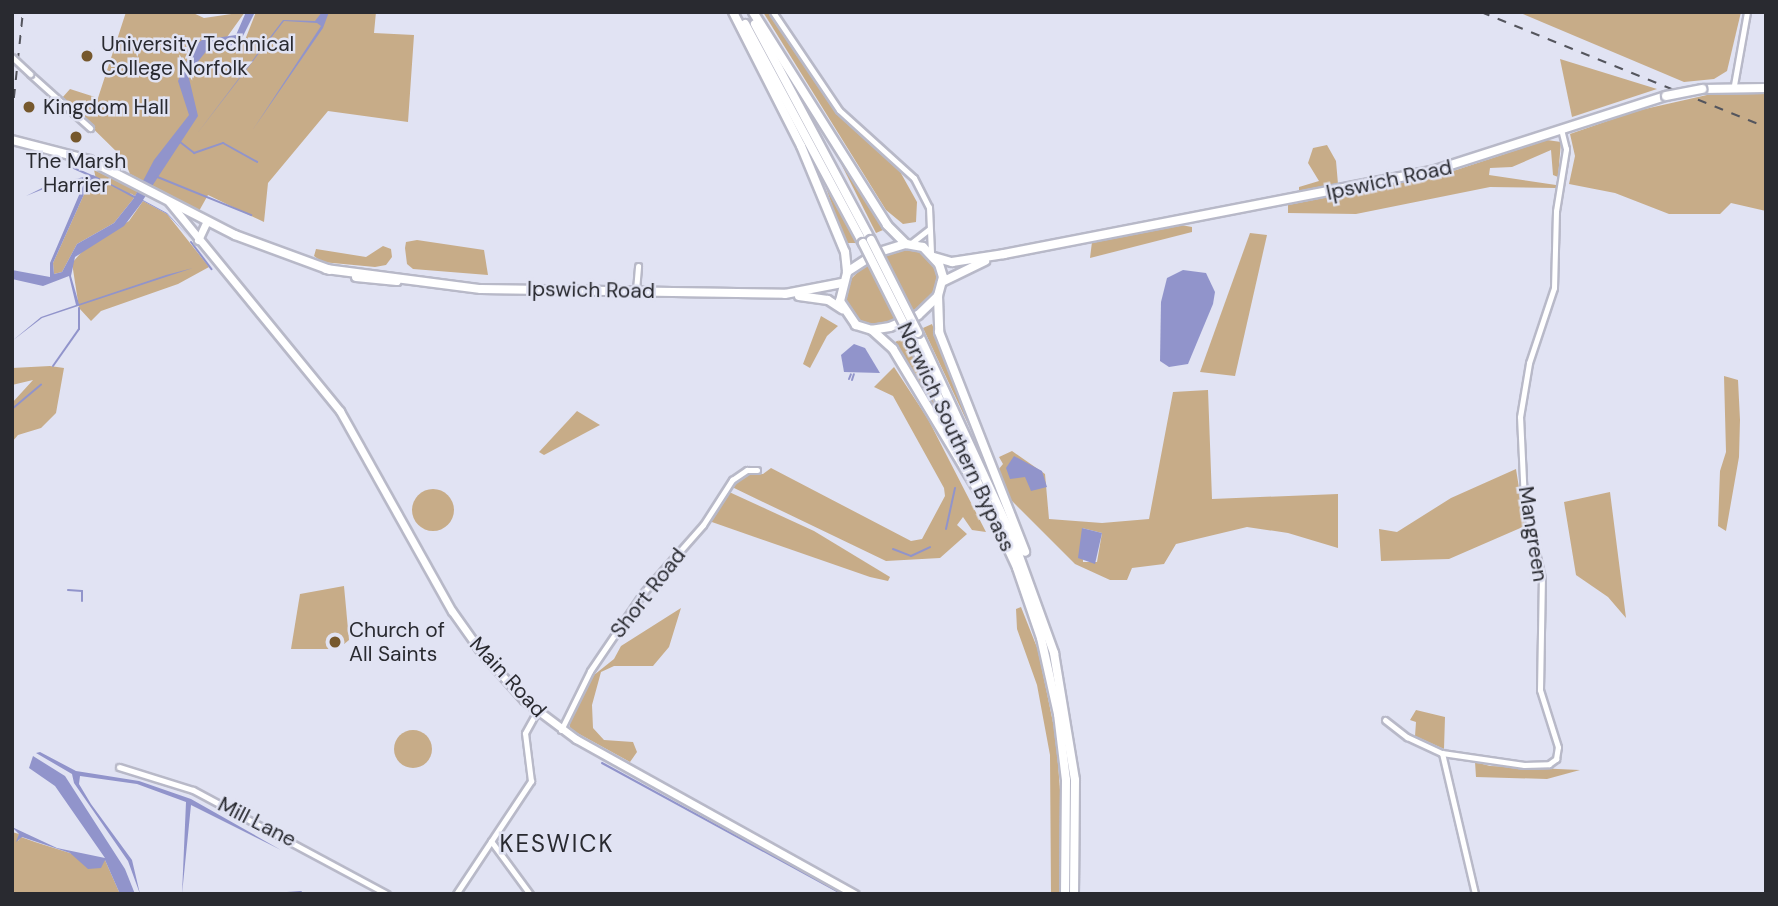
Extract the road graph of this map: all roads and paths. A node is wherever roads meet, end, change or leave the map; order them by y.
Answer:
1 (733, 12) edge
2 (738, 12) edge
3 (751, 12) edge
4 (773, 12) edge
5 (1747, 12) edge
6 (12, 56) edge
7 (1734, 85) junction
8 (1766, 88) edge
9 (90, 128) dead end
10 (1560, 130) junction
11 (12, 140) edge
12 (169, 201) junction
13 (204, 219) junction
14 (931, 225) junction
15 (196, 237) junction
16 (867, 242) junction
17 (908, 244) junction
18 (1004, 254) junction
19 (933, 255) junction
20 (638, 266) dead end
21 (847, 272) junction
22 (942, 282) junction
23 (842, 283) junction
24 (636, 290) junction
25 (785, 294) junction
26 (938, 296) junction
27 (842, 309) junction
28 (872, 330) junction
29 (914, 335) junction
30 (752, 461) dead end
31 (1032, 610) junction
32 (1061, 683) junction
33 (537, 711) junction
34 (1385, 720) dead end
35 (561, 730) junction
36 (1442, 753) junction
37 (119, 766) dead end
38 (491, 841) junction
39 (387, 894) edge
40 (456, 894) edge
41 (530, 894) edge
42 (855, 894) edge
43 (1065, 894) edge
44 (1074, 894) edge
45 (1475, 894) edge

1 - 21 highway
2 - 16 highway, Norwich Southern Bypass
3 - 16 highway, Norwich Southern Bypass
3 - 17 highway
4 - 14 street
5 - 7 street
6 - 9 street, bridge
7 - 8 highway, Ipswich Road
7 - 10 highway, Ipswich Road, bridge
10 - 18 highway, Ipswich Road
10 - 36 street, Mangreen
11 - 12 highway, Ipswich Road
12 - 13 highway, Ipswich Road
12 - 15 main road, Main Road
13 - 15 main road
13 - 24 highway, Ipswich Road
14 - 17 street
14 - 19 street
15 - 33 main road, Main Road
16 - 29 highway, Norwich Southern Bypass, bridge
17 - 19 highway
17 - 21 highway
18 - 19 highway, Ipswich Road
18 - 22 highway, Ipswich Road
19 - 22 highway
20 - 24 street
21 - 23 highway
22 - 26 highway
23 - 25 highway, Ipswich Road
23 - 27 highway
24 - 25 highway, Ipswich Road
25 - 27 highway, Ipswich Road
26 - 28 highway
26 - 32 highway
27 - 28 highway
28 - 31 highway
29 - 31 highway, Norwich Southern Bypass
29 - 32 highway, Norwich Southern Bypass
30 - 35 street, Short Road
31 - 43 highway, Norwich Southern Bypass
32 - 44 highway, Norwich Southern Bypass
33 - 35 main road, Main Road
33 - 38 street
34 - 36 street, Mangreen
35 - 42 main road, Main Road
36 - 45 street
37 - 39 street, Mill Lane
38 - 40 street
38 - 41 street

